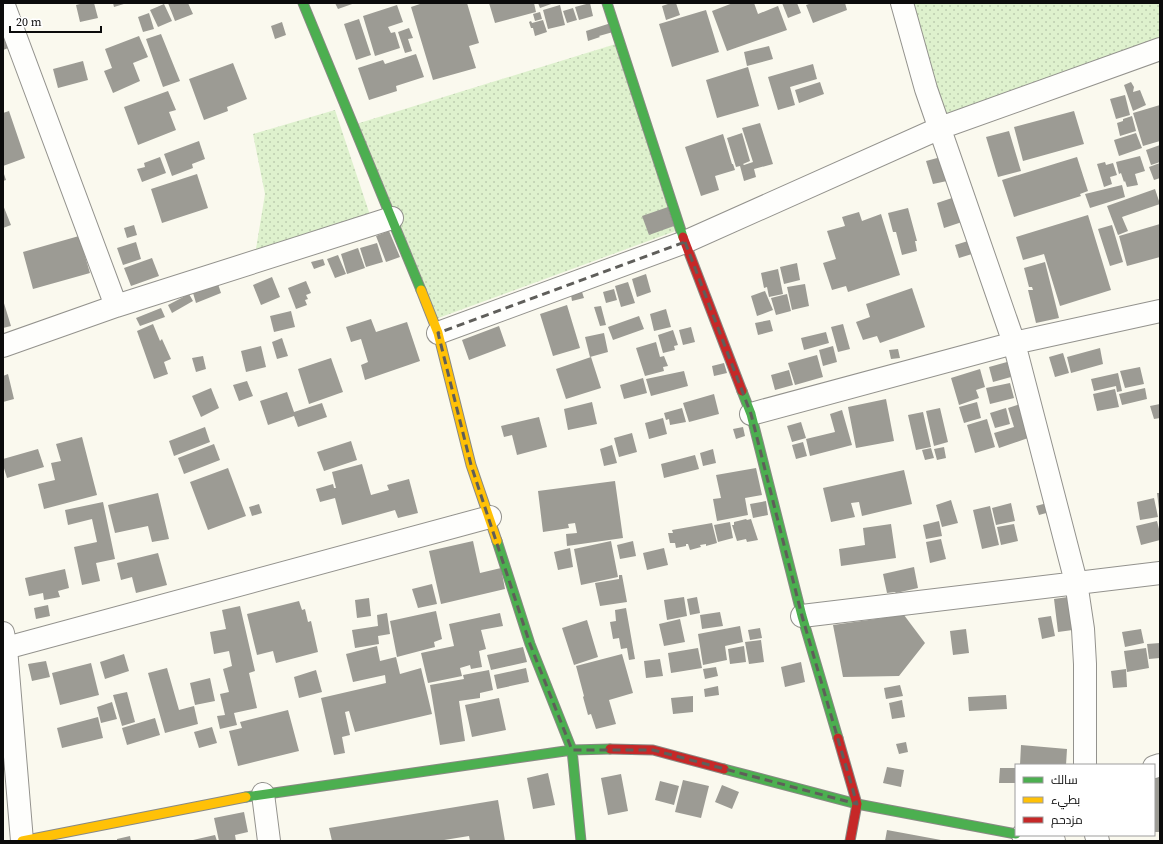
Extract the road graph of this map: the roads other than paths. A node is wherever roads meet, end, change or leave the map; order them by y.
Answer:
1 (4, 3) edge
2 (303, 3) edge
3 (607, 3) edge
4 (902, 3) edge
5 (1160, 49) edge
6 (940, 128) junction
7 (392, 218) junction
8 (685, 242) junction
9 (116, 306) junction
10 (1160, 311) edge
11 (438, 332) junction
12 (1014, 342) junction
13 (3, 346) edge
14 (751, 414) junction
15 (490, 517) junction
16 (1160, 573) edge
17 (1076, 582) junction
18 (802, 616) junction
19 (5, 640) edge
20 (572, 750) junction
21 (1085, 764) edge
22 (264, 794) junction
23 (857, 804) junction
24 (1015, 834) edge
25 (1028, 836) edge
26 (22, 841) edge
27 (269, 841) edge
28 (581, 841) edge
29 (850, 841) edge
30 (1054, 841) edge

1 - 9 street
2 - 7 street
3 - 8 street
4 - 6 street
5 - 6 street
6 - 8 street
6 - 12 street
7 - 9 street
7 - 11 street
8 - 11 street
8 - 14 street
9 - 13 street
10 - 12 street
11 - 15 street
12 - 14 street
12 - 17 street
14 - 18 street
15 - 19 street
15 - 20 street
16 - 17 street
17 - 18 street
17 - 21 street
18 - 23 street
19 - 26 street
20 - 22 street
20 - 23 street
20 - 28 street
22 - 26 street
22 - 27 street
23 - 24 street
23 - 29 street
25 - 30 street

